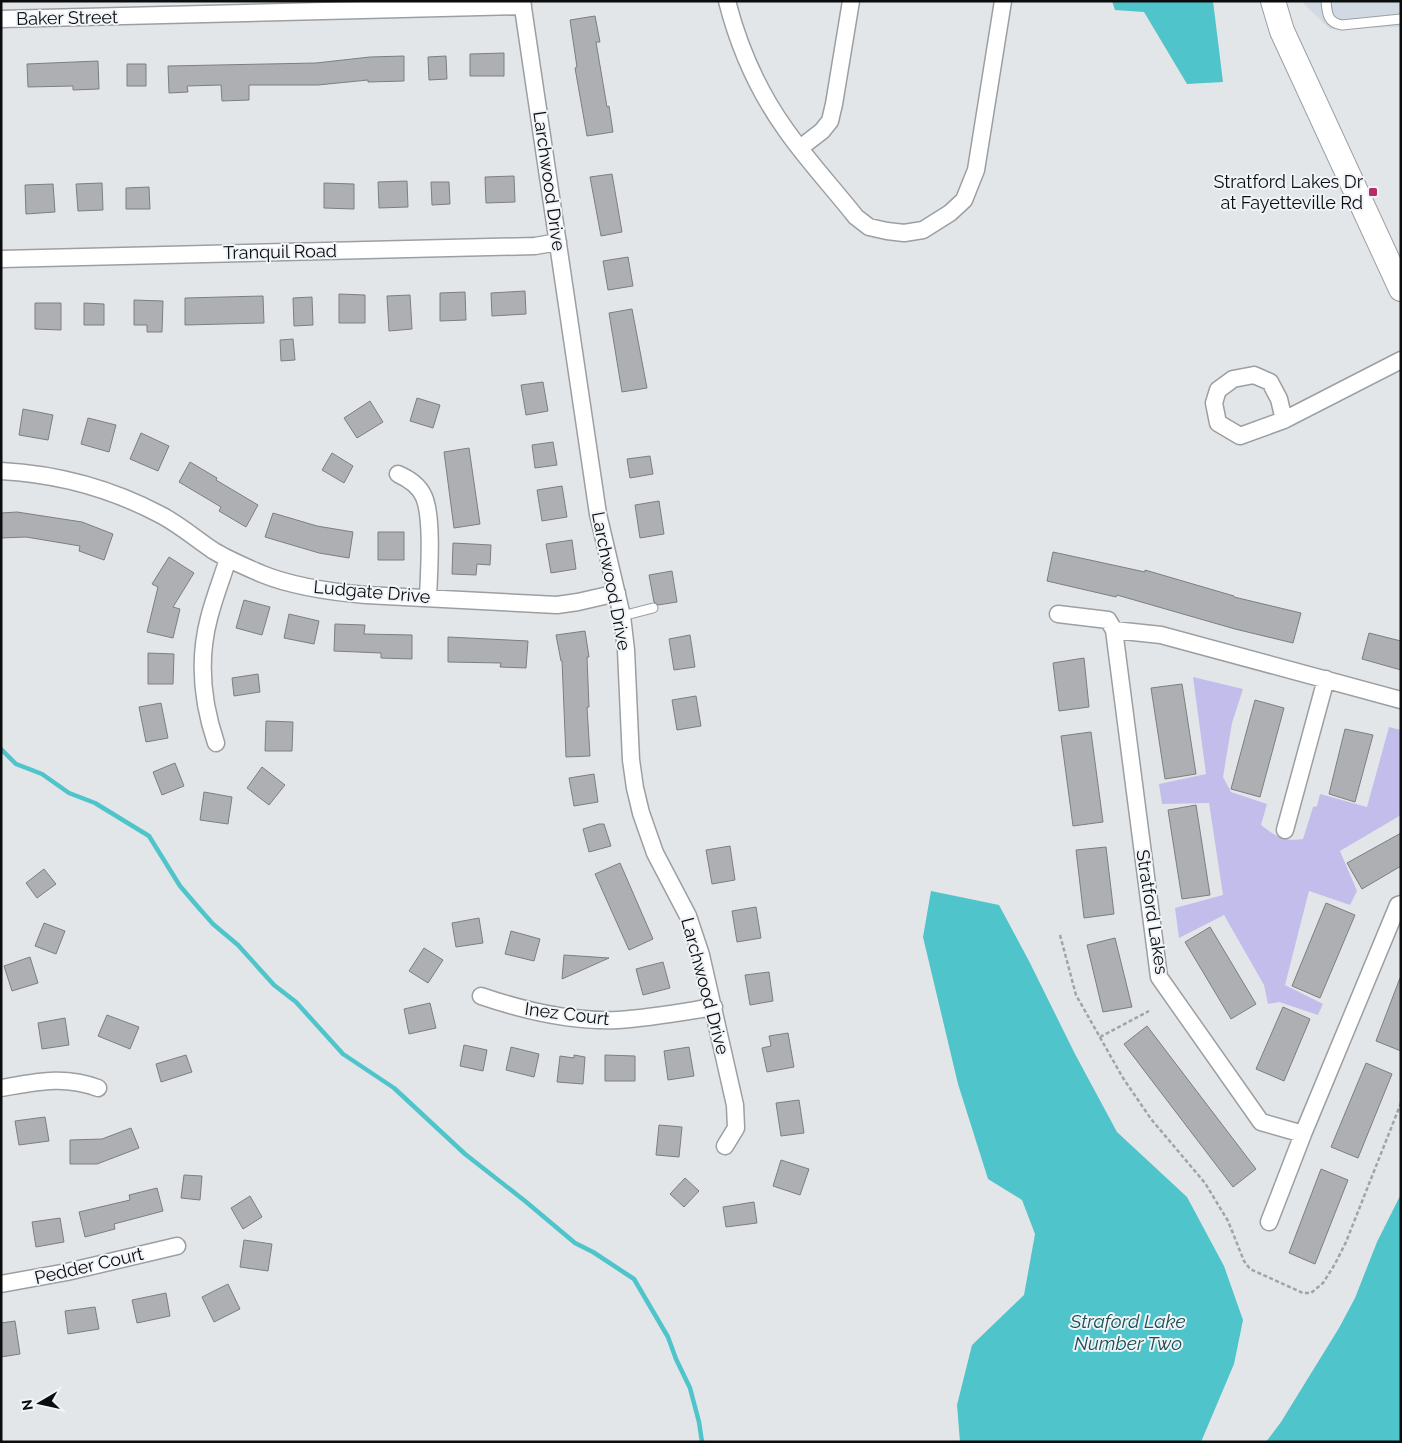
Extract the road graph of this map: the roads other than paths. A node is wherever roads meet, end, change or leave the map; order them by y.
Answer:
1 (727, 1) edge
2 (851, 1) edge
3 (1003, 1) edge
4 (1273, 1) edge
5 (1326, 1) edge
6 (522, 4) edge
7 (1, 19) edge
8 (1401, 19) edge
9 (800, 148) junction
10 (558, 242) junction
11 (1, 259) edge
12 (1401, 289) edge
13 (1401, 360) edge
14 (1284, 420) junction
15 (1, 471) edge
16 (398, 474) dead end
17 (228, 559) junction
18 (616, 593) junction
19 (428, 598) junction
20 (653, 608) dead end
21 (1058, 614) dead end
22 (622, 616) junction
23 (1114, 630) junction
24 (1326, 680) junction
25 (1401, 700) edge
26 (216, 743) dead end
27 (1285, 830) dead end
28 (1401, 904) edge
29 (481, 996) dead end
30 (714, 1006) junction
31 (1, 1088) edge
32 (98, 1088) dead end
33 (1303, 1134) junction
34 (725, 1146) dead end
35 (1269, 1222) dead end
36 (177, 1246) dead end
37 (1, 1284) edge

1 - 9 street
2 - 9 street
3 - 9 street
4 - 12 street
5 - 8 lane
6 - 7 street, Baker Street
6 - 10 street, Larchwood Drive
10 - 11 street, Tranquil Road
10 - 18 street, Larchwood Drive
13 - 14 street
14 - 14 street
15 - 17 street, Ludgate Drive
16 - 19 street
17 - 19 street, Ludgate Drive
17 - 26 street
18 - 19 street, Ludgate Drive
18 - 22 street, Larchwood Drive
20 - 22 lane
21 - 23 street
22 - 30 street, Larchwood Drive
23 - 24 street
23 - 33 street, Stratford Lakes
24 - 25 street
24 - 27 street
28 - 33 street
29 - 30 street, Inez Court
30 - 34 street, Larchwood Drive
31 - 32 street
33 - 35 street
36 - 37 street, Pedder Court

